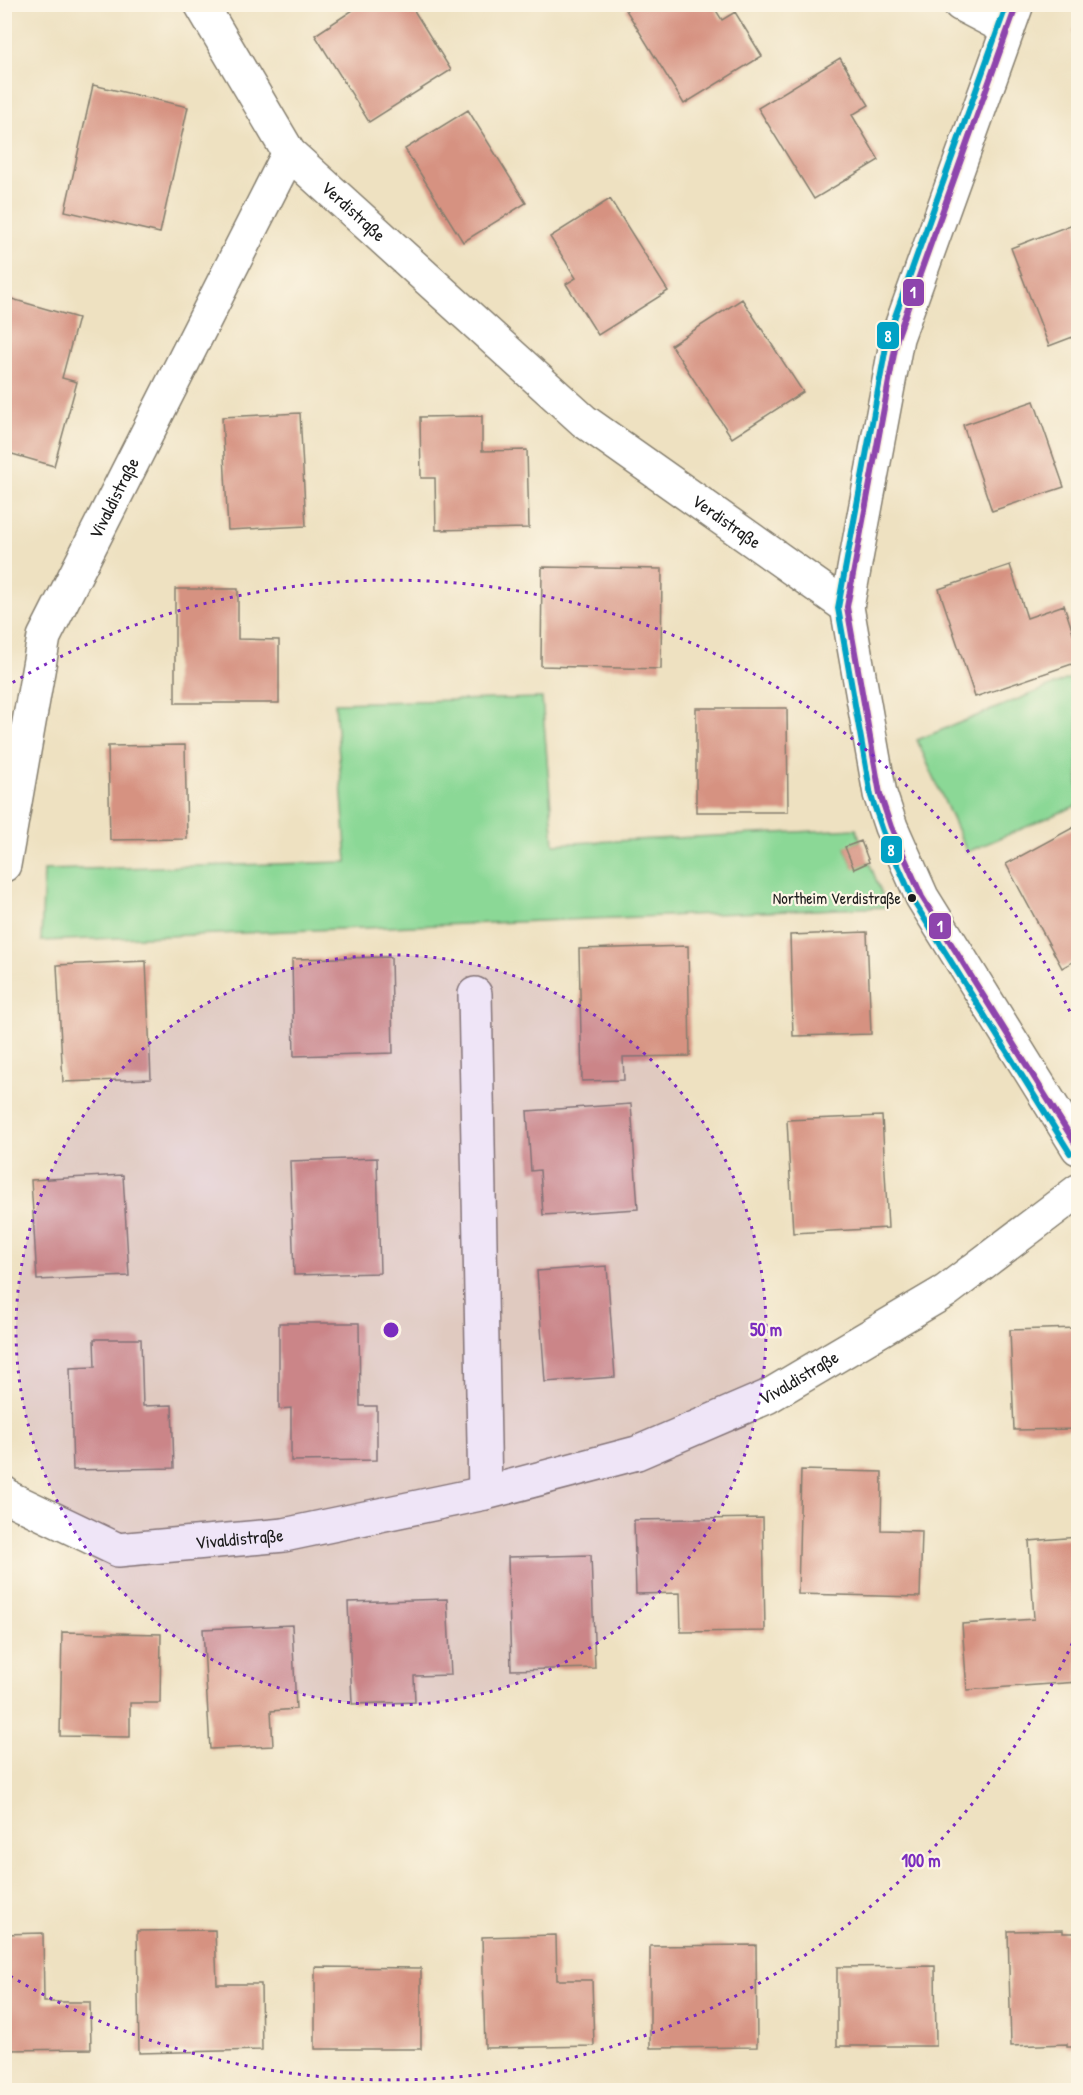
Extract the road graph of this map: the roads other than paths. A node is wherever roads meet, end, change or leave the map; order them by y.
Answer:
1 (201, 4) edge
2 (960, 4) edge
3 (1013, 17) edge
4 (289, 153) junction
5 (847, 607) junction
6 (4, 865) edge
7 (475, 994) dead end
8 (1078, 1148) edge
9 (1078, 1191) edge
10 (4, 1493) edge
11 (485, 1493) junction

1 - 4 street, Verdistraße
2 - 3 street
3 - 5 street
4 - 5 street, Verdistraße
4 - 6 street, Vivaldistraße
5 - 8 street
7 - 11 street
9 - 11 street, Vivaldistraße
10 - 11 street, Vivaldistraße

